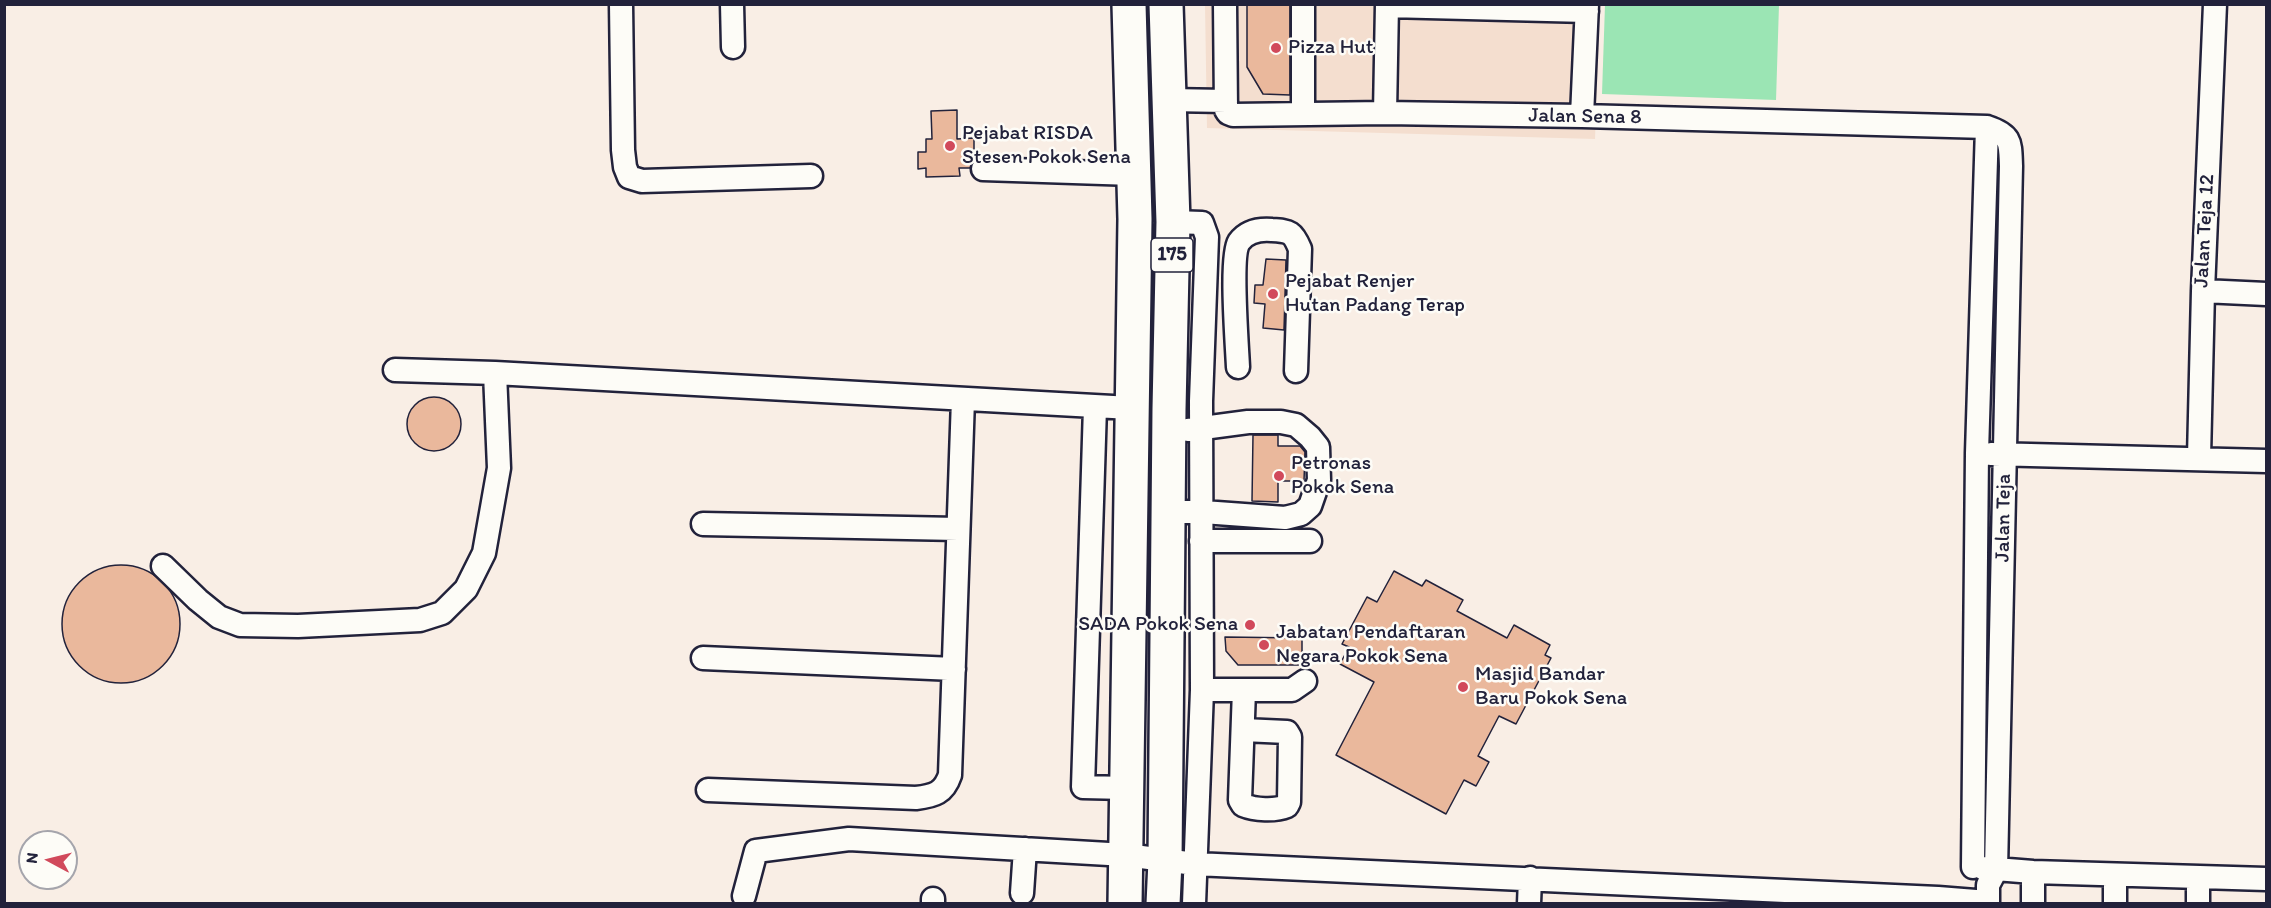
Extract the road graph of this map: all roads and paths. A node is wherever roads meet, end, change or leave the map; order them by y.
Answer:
1 (621, 4) edge
2 (732, 4) edge
3 (1129, 4) edge
4 (1166, 4) edge
5 (1225, 4) edge
6 (1304, 4) edge
7 (2216, 4) edge
8 (1387, 5) edge
9 (1587, 8) edge
10 (733, 47) dead end
11 (1169, 100) junction
12 (1226, 101) junction
13 (1385, 113) junction
14 (1303, 114) junction
15 (1582, 116) junction
16 (1988, 127) junction
17 (983, 170) dead end
18 (1133, 174) junction
19 (811, 176) dead end
20 (1173, 222) junction
21 (1205, 291) junction
22 (2203, 291) junction
23 (1235, 292) junction
24 (2266, 294) edge
25 (1238, 367) dead end
26 (395, 370) dead end
27 (1296, 371) dead end
28 (495, 373) junction
29 (963, 399) junction
30 (1095, 407) junction
31 (1131, 408) junction
32 (1201, 430) junction
33 (1169, 431) junction
34 (1977, 453) junction
35 (2006, 454) junction
36 (2199, 457) junction
37 (2266, 460) edge
38 (1168, 512) junction
39 (1203, 512) junction
40 (703, 524) dead end
41 (958, 530) junction
42 (1201, 541) junction
43 (1310, 541) dead end
44 (163, 566) dead end
45 (1090, 616) junction
46 (1129, 619) junction
47 (703, 658) dead end
48 (954, 669) junction
49 (1305, 681) dead end
50 (1202, 690) junction
51 (1244, 690) junction
52 (1243, 730) dead end
53 (1126, 788) junction
54 (708, 790) dead end
55 (1024, 849) junction
56 (1126, 855) junction
57 (1180, 862) junction
58 (2033, 872) junction
59 (2115, 875) junction
60 (2198, 877) junction
61 (1530, 878) junction
62 (2266, 879) edge
63 (1990, 890) edge
64 (1022, 894) dead end
65 (744, 896) dead end
66 (1937, 901) edge
67 (1125, 903) edge
68 (1163, 903) edge
69 (1194, 903) edge
70 (1529, 903) edge
71 (2032, 903) edge
72 (2115, 903) edge
73 (2198, 903) edge

1 - 19 street
2 - 10 street
3 - 18 highway, 175
4 - 11 highway, 175
5 - 12 street
6 - 14 street
7 - 22 street, Jalan Teja 12
8 - 9 street
8 - 13 street
9 - 15 street
11 - 12 street
11 - 20 highway, 175
12 - 14 street, Jalan Sena 8
13 - 14 street, Jalan Sena 8
13 - 15 street, Jalan Sena 8
15 - 16 street, Jalan Sena 8
16 - 34 street, Jalan Teja
16 - 35 street, Jalan Teja
17 - 18 street
18 - 31 highway, 175
20 - 21 street
20 - 33 highway, 175
21 - 23 street
21 - 32 street
22 - 24 street
22 - 36 street, Jalan Teja 12
23 - 25 street
23 - 27 street
26 - 28 street
28 - 29 street
28 - 44 street
29 - 30 street
29 - 41 street
30 - 31 street
30 - 45 street
31 - 46 highway, 175
32 - 33 street
32 - 39 street
32 - 39 street
33 - 38 highway, 175
34 - 35 street
34 - 63 street, Jalan Teja
35 - 36 street
35 - 63 street, Jalan Teja
36 - 37 street
38 - 39 street
38 - 57 highway, 175
39 - 42 street
40 - 41 street
41 - 48 street
42 - 43 street
42 - 50 street
45 - 46 street
45 - 53 street
46 - 53 highway, 175
47 - 48 street
48 - 54 street
49 - 51 street
50 - 51 street
50 - 57 street
51 - 52 street
53 - 56 highway, 175
55 - 56 street
55 - 64 street
55 - 65 street
56 - 57 street
56 - 67 highway, 175
57 - 61 street
57 - 68 highway, 175
57 - 69 street
58 - 59 street
58 - 63 street
58 - 71 street
59 - 60 street
59 - 72 street
60 - 62 street
60 - 73 street
61 - 66 street
61 - 70 street
63 - 66 street

